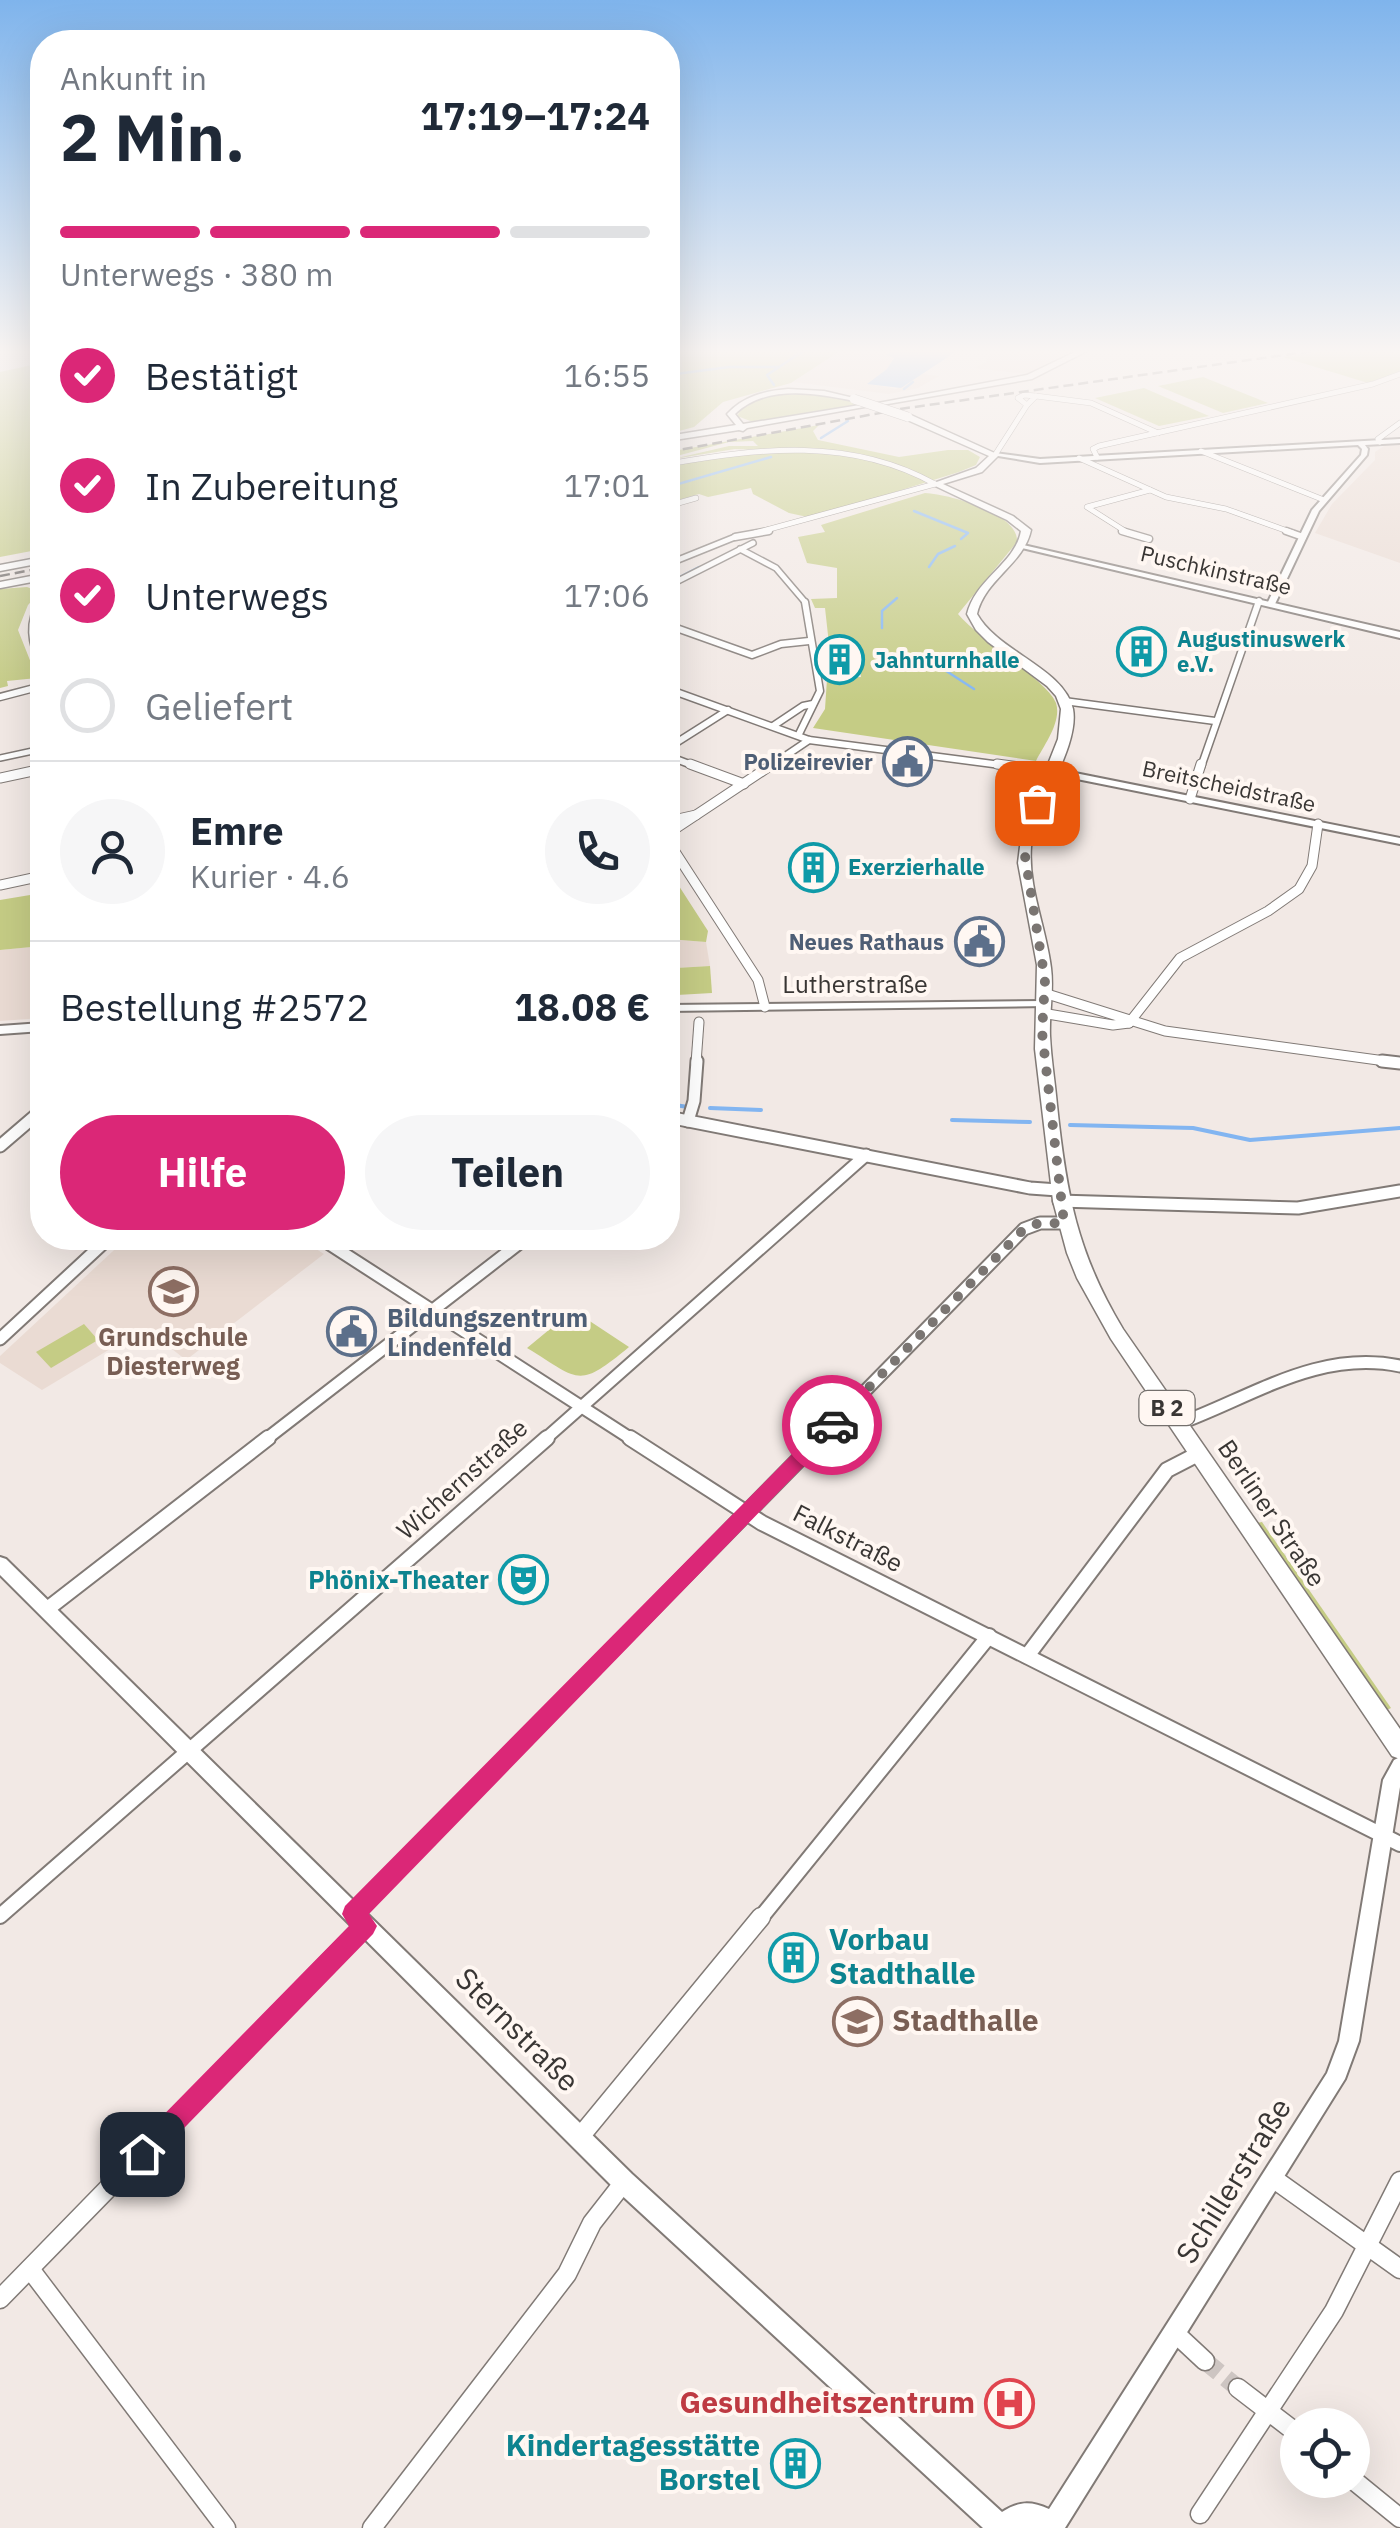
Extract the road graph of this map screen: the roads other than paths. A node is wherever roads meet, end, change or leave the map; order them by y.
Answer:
1 (892, 467) edge
2 (982, 467) edge
3 (1099, 467) edge
4 (1241, 467) edge
5 (1353, 467) edge
6 (932, 482) junction
7 (1150, 490) junction
8 (696, 498) dead end
9 (1324, 500) junction
10 (680, 503) edge
11 (774, 530) junction
12 (734, 538) junction
13 (1303, 538) junction
14 (1149, 539) dead end
15 (752, 544) junction
16 (1022, 546) junction
17 (740, 549) junction
18 (680, 559) edge
19 (30, 560) edge
20 (0, 566) edge
21 (30, 580) edge
22 (680, 580) edge
23 (0, 584) edge
24 (1259, 601) junction
25 (805, 602) joint
26 (1271, 604) junction
27 (680, 629) edge
28 (1400, 634) edge
29 (809, 641) junction
30 (30, 689) edge
31 (680, 693) edge
32 (0, 697) edge
33 (1064, 701) junction
34 (813, 704) junction
35 (728, 710) junction
36 (1216, 721) junction
37 (773, 726) junction
38 (799, 734) junction
39 (680, 740) edge
40 (810, 740) junction
41 (30, 752) edge
42 (0, 758) edge
43 (680, 760) edge
44 (30, 771) edge
45 (1050, 771) junction
46 (0, 778) edge
47 (744, 784) junction
48 (1190, 798) junction
49 (680, 823) edge
50 (1318, 824) junction
51 (1400, 841) edge
52 (680, 848) edge
53 (30, 879) edge
54 (0, 885) edge
55 (1043, 1004) junction
56 (765, 1007) junction
57 (680, 1008) edge
58 (699, 1022) dead end
59 (1129, 1023) junction
60 (30, 1028) edge
61 (0, 1030) edge
62 (1400, 1064) edge
63 (30, 1120) edge
64 (680, 1121) edge
65 (688, 1121) junction
66 (0, 1146) edge
67 (866, 1155) junction
68 (1400, 1191) edge
69 (1059, 1196) junction
70 (1064, 1223) junction
71 (96, 1250) edge
72 (339, 1250) edge
73 (510, 1250) edge
74 (433, 1310) junction
75 (0, 1340) edge
76 (1399, 1365) edge
77 (582, 1406) junction
78 (1178, 1424) junction
79 (1198, 1454) junction
80 (746, 1512) junction
81 (0, 1564) edge
82 (46, 1610) junction
83 (989, 1636) junction
84 (1027, 1656) junction
85 (1400, 1748) edge
86 (189, 1752) junction
87 (1400, 1766) edge
88 (1391, 1839) edge
89 (0, 1916) edge
90 (359, 1920) junction
91 (579, 2138) junction
92 (1274, 2179) junction
93 (1400, 2181) edge
94 (624, 2182) junction
95 (1372, 2248) junction
96 (30, 2269) junction
97 (1400, 2269) edge
98 (0, 2300) edge
99 (1176, 2334) junction
100 (1204, 2361) tunnel mouth
101 (1238, 2388) tunnel mouth
102 (1272, 2413) junction
103 (1280, 2419) edge
104 (1370, 2494) edge
105 (1200, 2514) dead end
106 (1400, 2518) edge
107 (1052, 2527) edge
108 (226, 2528) edge
109 (372, 2528) edge
110 (1003, 2528) edge

1 - 6 street
2 - 6 main road
3 - 7 street
4 - 9 street
5 - 9 street
6 - 11 street
6 - 16 main road
7 - 13 street
7 - 14 street
8 - 10 street
9 - 13 street
11 - 12 street
11 - 15 street
12 - 15 street
12 - 18 street
13 - 26 street
15 - 17 street
16 - 24 main road, Puschkinstraße
16 - 33 main road
17 - 22 street
17 - 25 street
19 - 20 main road
21 - 23 street
24 - 26 main road, Puschkinstraße
24 - 36 street
25 - 29 street
26 - 28 main road, Puschkinstraße
27 - 29 street
29 - 34 street
30 - 32 street
31 - 35 street
33 - 36 street
33 - 45 main road, Berliner Straße / B 2
34 - 37 street
34 - 38 street
35 - 37 street
35 - 39 street
36 - 48 street
37 - 38 street
38 - 40 street
40 - 45 street
40 - 47 street
41 - 42 street
43 - 47 street
44 - 46 street
45 - 48 street, Breitscheidstraße
45 - 55 main road, Berliner Straße / B 2
47 - 49 street
48 - 50 street, Breitscheidstraße
50 - 51 street, Breitscheidstraße
50 - 59 street
52 - 56 street
53 - 54 street
55 - 56 street, Lutherstraße
55 - 59 street
55 - 59 street
55 - 69 main road, Berliner Straße / B 2
56 - 57 street, Lutherstraße
58 - 65 street
59 - 62 street
60 - 61 street
63 - 66 street
64 - 65 street
65 - 67 street
67 - 69 street
67 - 77 street, Wichernstraße
68 - 69 street
69 - 70 main road, Berliner Straße / B 2
70 - 78 main road, Berliner Straße / B 2
70 - 80 street
71 - 75 street
72 - 74 street, Falkstraße
73 - 74 street
74 - 77 street, Falkstraße
74 - 82 street
76 - 78 street
77 - 80 street, Falkstraße
77 - 86 street, Wichernstraße
78 - 79 main road, Berliner Straße / B 2
79 - 84 street
79 - 85 main road, Berliner Straße / B 2
80 - 83 street, Falkstraße
80 - 90 street
81 - 82 street, Sternstraße
82 - 86 street, Sternstraße
83 - 84 street, Falkstraße
83 - 91 street
84 - 88 street, Falkstraße
86 - 89 street, Wichernstraße
86 - 90 street, Sternstraße
87 - 88 street, Schillerstraße
88 - 92 street, Schillerstraße
90 - 91 street, Sternstraße
90 - 96 street
91 - 94 street, Sternstraße
92 - 95 street
92 - 99 street, Schillerstraße
93 - 95 street
94 - 109 street
94 - 110 street, Sternstraße
95 - 97 street
95 - 102 street
96 - 98 street
96 - 108 street
99 - 100 street
99 - 107 street, Schillerstraße
101 - 102 street
102 - 103 street
102 - 105 street
104 - 106 street
107 - 110 street

